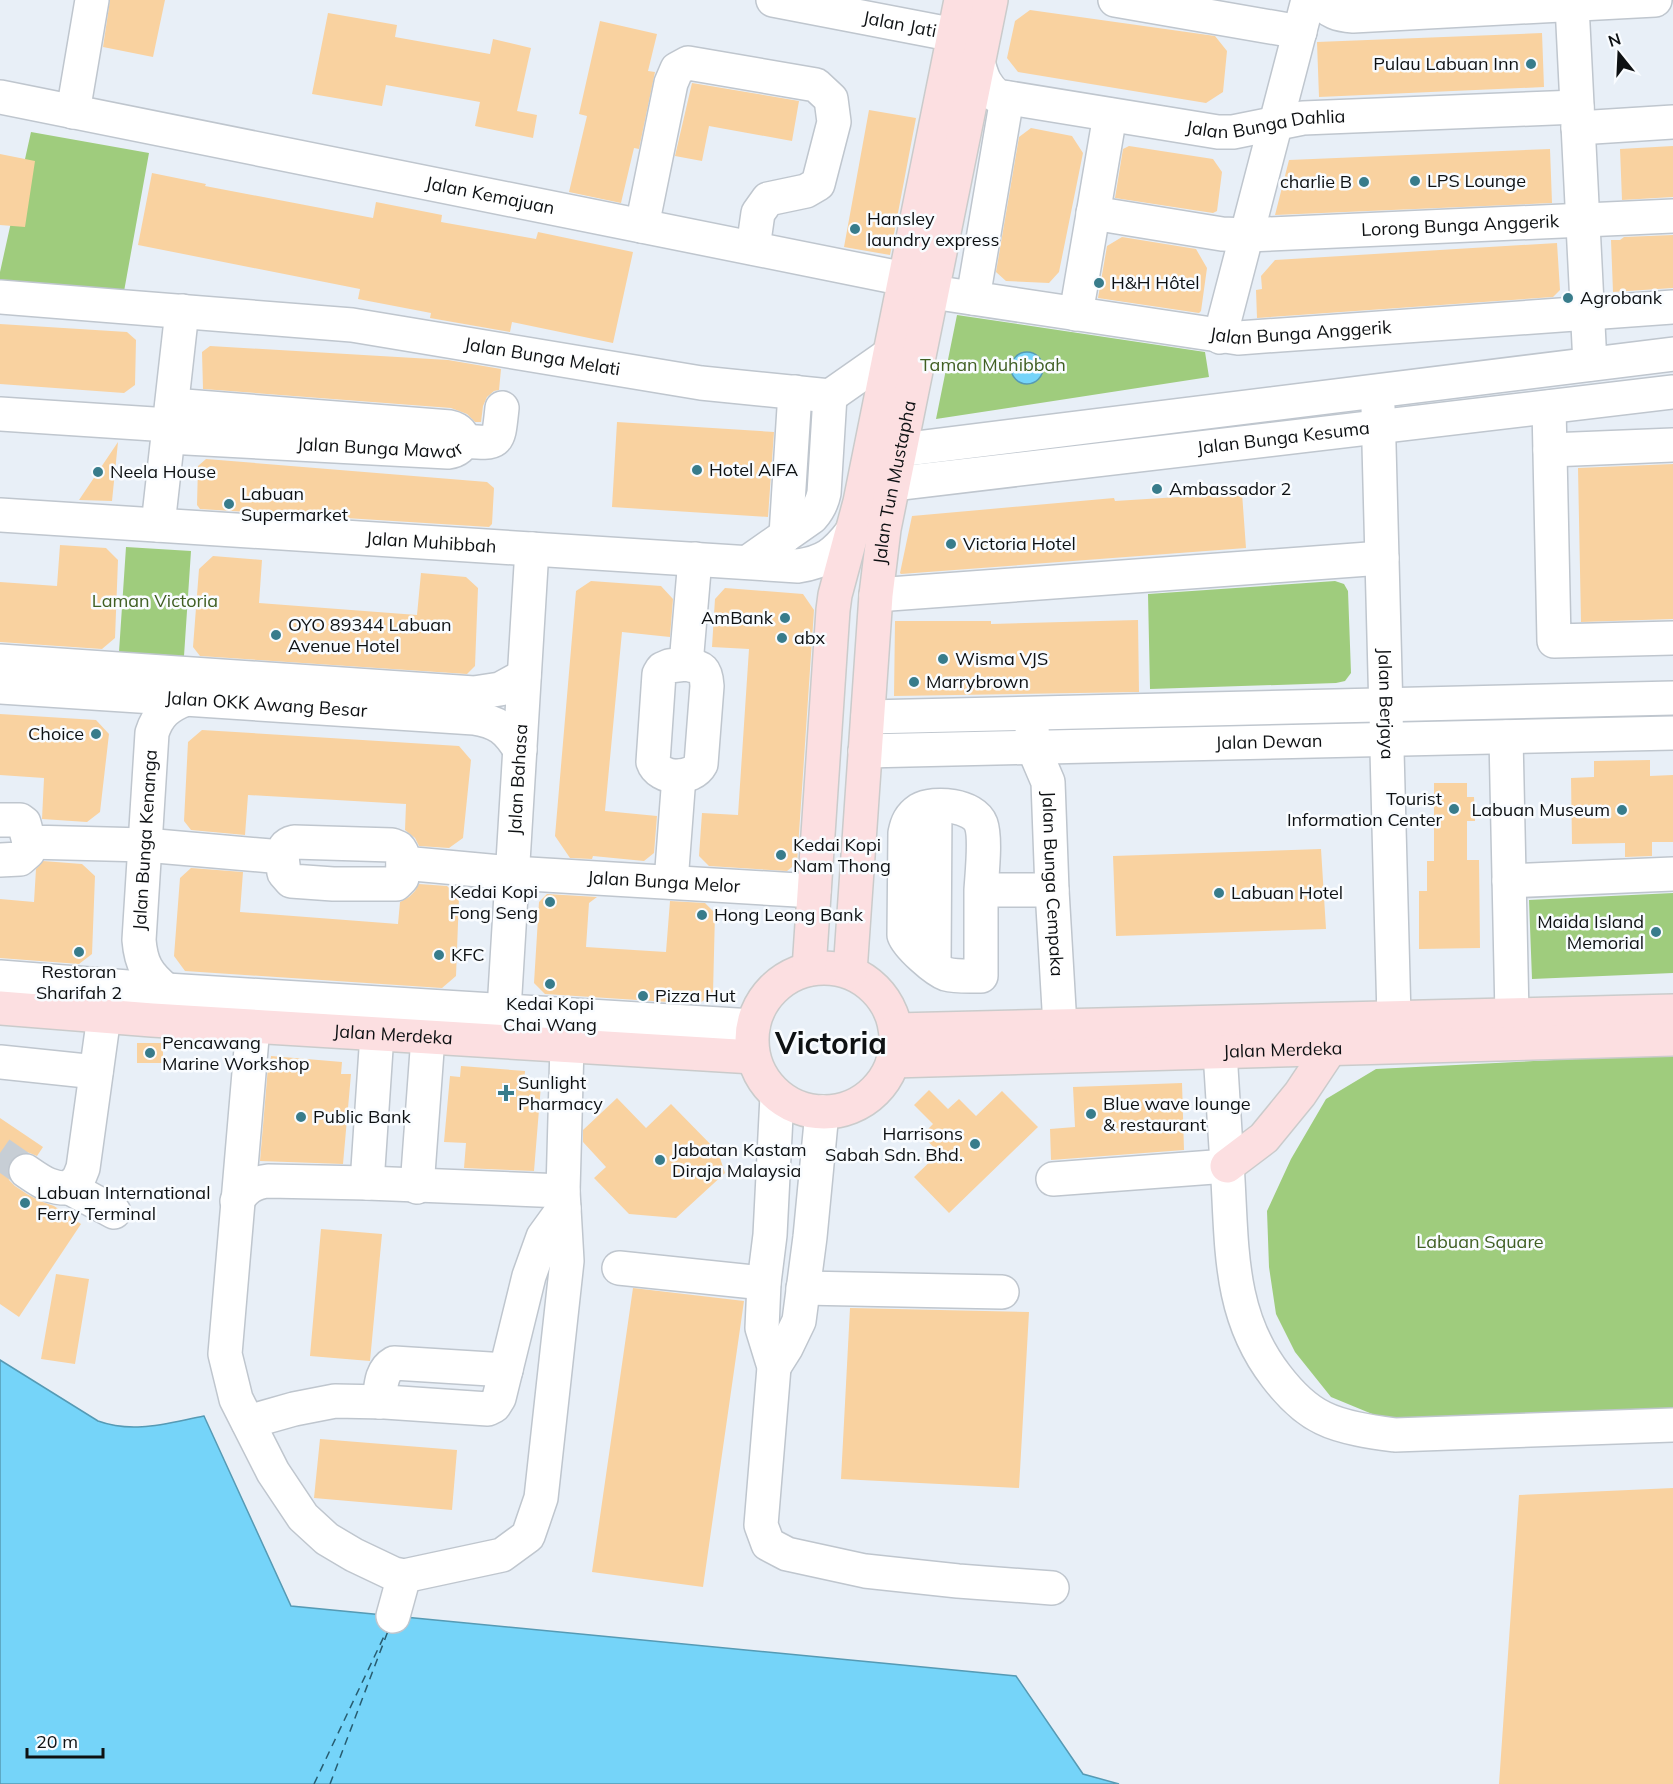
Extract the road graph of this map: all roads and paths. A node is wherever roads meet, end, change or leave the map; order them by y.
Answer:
1 (92, 0) edge
2 (773, 0) edge
3 (961, 0) edge
4 (991, 0) edge
5 (1115, 0) edge
6 (1308, 0) edge
7 (1320, 0) edge
8 (1655, 0) edge
9 (1572, 5) junction
10 (1300, 32) junction
11 (955, 35) junction
12 (978, 62) junction
13 (0, 97) edge
14 (1007, 98) junction
15 (73, 112) junction
16 (1110, 115) junction
17 (1578, 117) junction
18 (1673, 122) edge
19 (1276, 124) junction
20 (1093, 213) junction
21 (1673, 216) edge
22 (1583, 220) junction
23 (642, 226) junction
24 (1247, 235) junction
25 (753, 248) junction
26 (919, 285) junction
27 (0, 297) edge
28 (973, 298) junction
29 (1673, 307) edge
30 (182, 311) junction
31 (1076, 314) junction
32 (1588, 314) junction
33 (1220, 337) junction
34 (890, 354) junction
35 (1673, 354) edge
36 (1590, 364) junction
37 (1377, 390) junction
38 (795, 392) junction
39 (1673, 392) edge
40 (830, 396) junction
41 (1549, 407) junction
42 (502, 408) dead end
43 (0, 414) edge
44 (170, 422) junction
45 (1378, 427) junction
46 (1673, 445) edge
47 (900, 450) junction
48 (1550, 450) junction
49 (893, 484) junction
50 (0, 515) edge
51 (158, 525) junction
52 (851, 533) junction
53 (786, 535) junction
54 (532, 549) junction
55 (1382, 558) junction
56 (695, 559) junction
57 (748, 562) junction
58 (876, 596) junction
59 (1673, 638) edge
60 (0, 661) edge
61 (686, 664) junction
62 (524, 676) junction
63 (0, 687) edge
64 (1673, 698) edge
65 (186, 699) junction
66 (1386, 705) junction
67 (1031, 713) junction
68 (868, 717) junction
69 (1673, 733) edge
70 (1506, 737) junction
71 (1387, 740) junction
72 (1033, 747) junction
73 (520, 750) junction
74 (865, 751) junction
75 (679, 776) junction
76 (0, 820) edge
77 (29, 842) junction
78 (145, 845) junction
79 (0, 860) edge
80 (512, 873) junction
81 (1673, 874) edge
82 (1509, 881) junction
83 (671, 882) junction
84 (981, 890) junction
85 (1052, 890) junction
86 (814, 891) junction
87 (809, 969) junction
88 (850, 972) junction
89 (0, 977) edge
90 (166, 990) junction
91 (0, 1008) edge
92 (504, 1010) junction
93 (1673, 1011) edge
94 (1512, 1015) junction
95 (104, 1016) junction
96 (1394, 1018) junction
97 (253, 1026) junction
98 (1060, 1026) junction
99 (377, 1034) junction
100 (428, 1037) junction
101 (1673, 1039) edge
102 (753, 1042) junction
103 (567, 1045) junction
104 (894, 1045) junction
105 (1330, 1049) junction
106 (1220, 1052) junction
107 (0, 1062) edge
108 (96, 1072) junction
109 (777, 1096) junction
110 (822, 1112) junction
111 (1227, 1166) junction
112 (26, 1171) tunnel mouth
113 (1053, 1179) dead end
114 (367, 1184) junction
115 (417, 1187) junction
116 (70, 1188) junction
117 (563, 1200) junction
118 (237, 1201) junction
119 (114, 1212) dead end
120 (619, 1268) dead end
121 (764, 1283) junction
122 (803, 1288) junction
123 (1002, 1293) dead end
124 (774, 1367) junction
125 (248, 1422) junction
126 (1673, 1425) edge
127 (404, 1576) junction
128 (1052, 1588) dead end
129 (393, 1616) dead end

1 - 15 street
2 - 11 street, Jalan Jati
3 - 11 main road, Jalan Tun Mustapha
4 - 12 main road, Jalan Tun Mustapha
5 - 10 street
6 - 10 street
7 - 9 street
8 - 9 street
9 - 17 street
10 - 19 street
11 - 26 main road, Jalan Tun Mustapha
12 - 14 street, Jalan Bunga Dahlia
12 - 26 main road, Jalan Tun Mustapha
13 - 15 street, Jalan Kemajuan
14 - 16 street, Jalan Bunga Dahlia
14 - 28 street
15 - 23 street, Jalan Kemajuan
16 - 19 street, Jalan Bunga Dahlia
16 - 20 street
17 - 18 street, Jalan Bunga Dahlia
17 - 19 street, Jalan Bunga Dahlia
17 - 22 street
19 - 24 street
20 - 24 street, Lorong Bunga Anggerik
20 - 31 street
21 - 22 street, Lorong Bunga Anggerik
22 - 24 street, Lorong Bunga Anggerik
22 - 32 street
23 - 25 street, Jalan Kemajuan
23 - 25 street
24 - 33 street
25 - 26 street, Jalan Kemajuan
26 - 28 street, Jalan Bunga Anggerik
26 - 34 main road, Jalan Tun Mustapha
26 - 47 main road, Jalan Tun Mustapha
27 - 30 street, Jalan Bunga Melati
28 - 31 street, Jalan Bunga Anggerik
29 - 32 street, Jalan Bunga Anggerik
30 - 38 street, Jalan Bunga Melati
30 - 44 street
31 - 33 street, Jalan Bunga Anggerik
32 - 33 street, Jalan Bunga Anggerik
32 - 36 street
34 - 40 street
34 - 52 main road, Jalan Tun Mustapha
35 - 36 street, Jalan Bunga Kesuma
36 - 37 street, Jalan Bunga Kesuma
37 - 45 street, Jalan Berjaya
37 - 47 street, Jalan Bunga Kesuma
38 - 40 street, Jalan Bunga Melati
38 - 53 street
39 - 41 street, Jalan Bunga Kesuma
40 - 53 street
41 - 45 street, Jalan Bunga Kesuma
41 - 48 street
42 - 44 street, Jalan Bunga Mawar
43 - 44 street, Jalan Bunga Mawar
44 - 51 street
45 - 49 street, Jalan Bunga Kesuma
45 - 55 street, Jalan Berjaya
46 - 48 street
47 - 49 main road, Jalan Tun Mustapha
48 - 59 street
49 - 58 main road, Jalan Tun Mustapha
50 - 51 street, Jalan Muhibbah
51 - 54 street, Jalan Muhibbah
52 - 57 street, Jalan Muhibbah
52 - 86 main road, Jalan Tun Mustapha
53 - 57 street
54 - 56 street, Jalan Muhibbah
54 - 62 street, Jalan Bahasa
55 - 58 street
55 - 66 street, Jalan Berjaya
56 - 57 street, Jalan Muhibbah
56 - 61 street
58 - 68 main road, Jalan Tun Mustapha
60 - 62 street, Jalan OKK Awang Besar
61 - 75 street
61 - 75 street
62 - 73 street, Jalan Bahasa
63 - 65 street, Jalan OKK Awang Besar
64 - 66 street, Jalan Dewan
65 - 73 street, Jalan OKK Awang Besar
65 - 78 street, Jalan Bunga Kenanga
66 - 67 street, Jalan Dewan
66 - 71 street, Jalan Berjaya
67 - 68 street, Jalan Dewan
67 - 72 street, Jalan Bunga Cempaka
68 - 74 main road, Jalan Tun Mustapha
69 - 70 street, Jalan Dewan
70 - 71 street, Jalan Dewan
70 - 82 street
71 - 72 street, Jalan Dewan
71 - 96 street, Jalan Berjaya
72 - 74 street, Jalan Dewan
72 - 85 street, Jalan Bunga Cempaka
73 - 80 street, Jalan Bahasa
74 - 88 main road, Jalan Tun Mustapha
75 - 83 street
76 - 77 street
77 - 78 street
77 - 79 street
78 - 80 street, Jalan Bunga Melor
78 - 90 street, Jalan Bunga Kenanga
80 - 83 street, Jalan Bunga Melor
80 - 92 street, Jalan Bahasa
81 - 82 street
82 - 94 street
83 - 86 street, Jalan Bunga Melor
84 - 84 street
84 - 85 street
85 - 98 street, Jalan Bunga Cempaka
86 - 87 main road, Jalan Tun Mustapha
87 - 88 main road
87 - 102 main road
88 - 104 main road
89 - 90 street, Jalan Merdeka
90 - 92 street, Jalan Merdeka
91 - 95 main road, Jalan Merdeka
92 - 102 street, Jalan Merdeka
93 - 94 main road, Jalan Merdeka
94 - 96 main road, Jalan Merdeka
95 - 97 main road, Jalan Merdeka
95 - 108 street
96 - 98 main road, Jalan Merdeka
97 - 99 main road, Jalan Merdeka
97 - 118 street
98 - 104 main road, Jalan Merdeka
99 - 100 main road, Jalan Merdeka
99 - 114 street
100 - 103 main road, Jalan Merdeka
100 - 115 street
101 - 105 main road, Jalan Merdeka
102 - 103 main road, Jalan Merdeka
102 - 109 main road
103 - 117 street
104 - 106 main road, Jalan Merdeka
104 - 110 main road
105 - 106 main road, Jalan Merdeka
105 - 111 main road
106 - 111 street
107 - 108 street
108 - 116 street
109 - 110 main road
109 - 121 street
110 - 122 street
111 - 113 street
111 - 126 street
112 - 116 street
114 - 115 street
114 - 118 street
115 - 117 street
116 - 119 street
117 - 125 street
117 - 127 street
118 - 125 street
120 - 121 street
121 - 124 street
122 - 123 street
122 - 124 street
124 - 128 street
125 - 127 street
127 - 129 street

